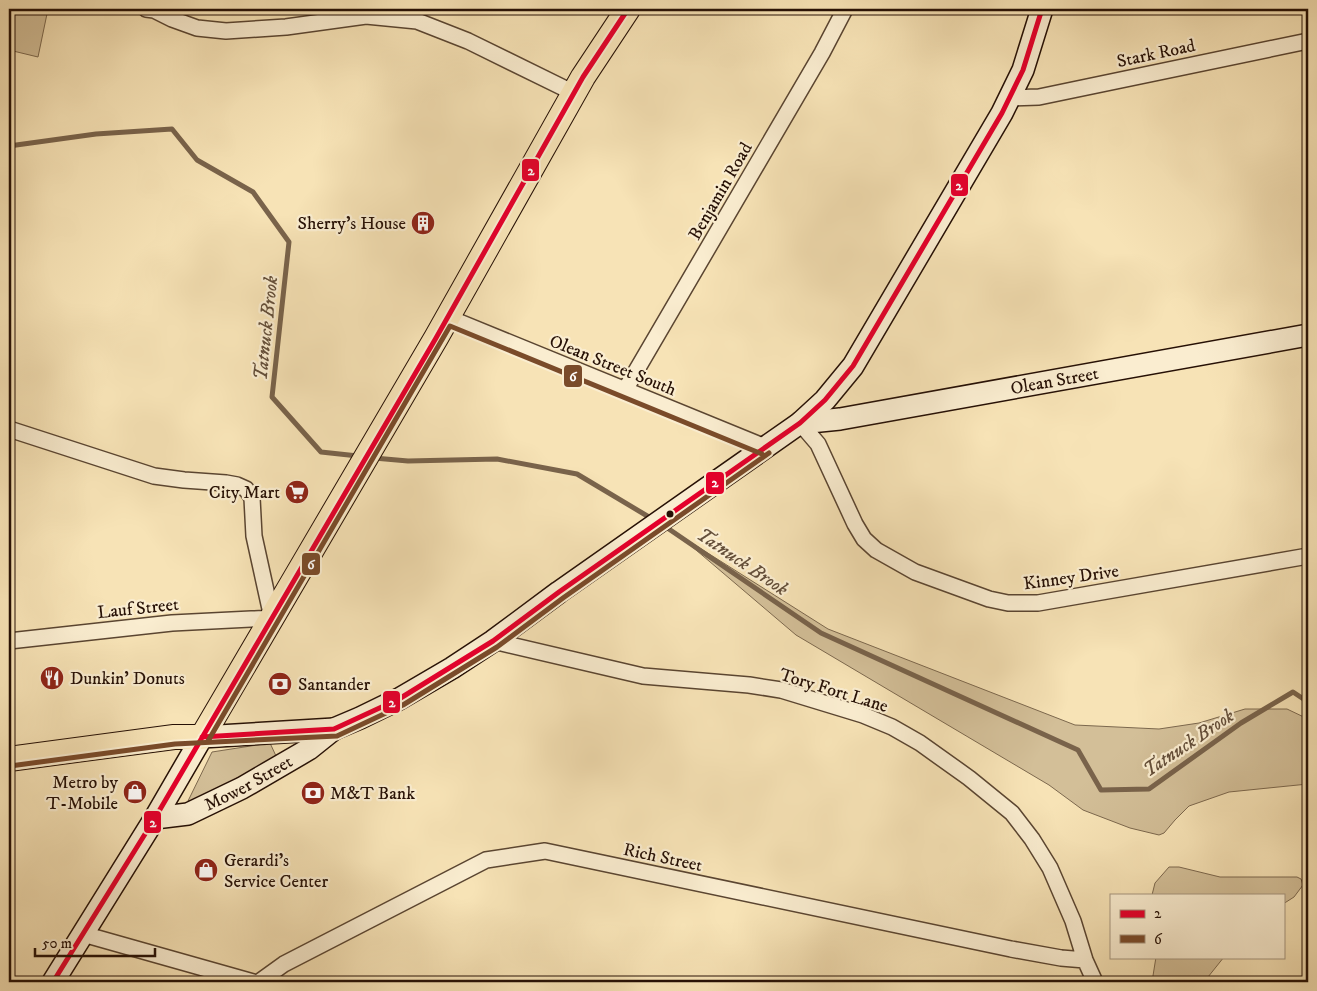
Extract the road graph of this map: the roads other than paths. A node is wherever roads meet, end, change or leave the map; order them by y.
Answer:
1 (146, 9) edge
2 (628, 9) edge
3 (844, 9) edge
4 (1042, 9) edge
5 (1308, 40) edge
6 (574, 93) junction
7 (1010, 98) junction
8 (447, 317) junction
9 (1308, 335) edge
10 (625, 390) junction
11 (800, 423) junction
12 (9, 429) edge
13 (765, 447) junction
14 (1308, 556) edge
15 (272, 618) junction
16 (9, 641) edge
17 (493, 641) junction
18 (334, 729) junction
19 (202, 737) junction
20 (9, 759) edge
21 (155, 818) junction
22 (83, 934) junction
23 (1085, 960) junction
24 (53, 982) edge
25 (253, 982) edge
26 (259, 982) edge
27 (1095, 982) edge

1 - 6 street
2 - 6 main road
3 - 10 street, Benjamin Road
4 - 7 street, Mower Street
5 - 7 street, Stark Road
6 - 8 main road
7 - 11 street, Mower Street
8 - 10 street, Olean Street South
8 - 15 main road
9 - 11 street, Olean Street
10 - 13 street, Olean Street South
11 - 13 street, Mower Street
11 - 14 street, Kinney Drive
12 - 15 street
13 - 17 street, Mower Street
15 - 16 street, Lauf Street
15 - 19 main road
17 - 18 street, Mower Street
17 - 23 street, Tory Fort Lane
18 - 19 street, Mower Street
18 - 21 street, Mower Street
19 - 20 main road
19 - 21 street
21 - 22 street
22 - 24 street
22 - 25 street
23 - 26 street, Rich Street
23 - 27 street, Tory Fort Lane

